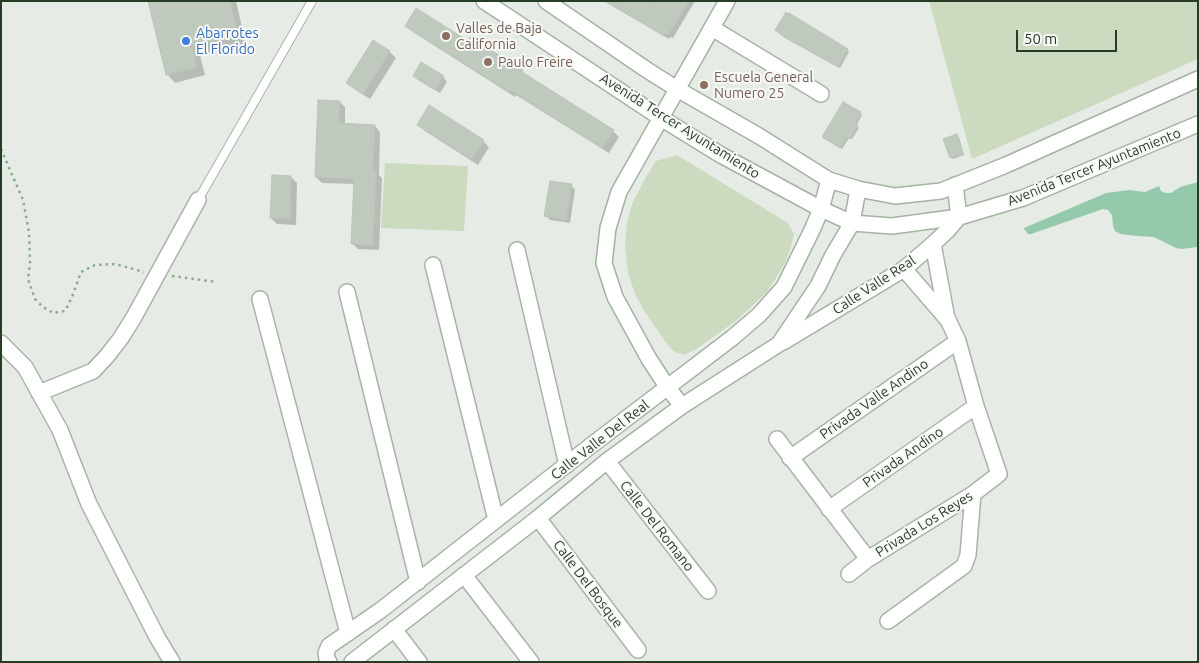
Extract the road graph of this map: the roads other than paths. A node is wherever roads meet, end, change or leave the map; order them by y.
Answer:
1 (312, 1) edge
2 (484, 1) edge
3 (546, 1) edge
4 (727, 1) edge
5 (712, 28) junction
6 (1198, 79) edge
7 (677, 89) junction
8 (821, 94) dead end
9 (661, 118) junction
10 (1198, 124) edge
11 (829, 180) junction
12 (954, 185) junction
13 (858, 189) junction
14 (198, 200) joint
15 (821, 209) junction
16 (959, 218) junction
17 (852, 223) junction
18 (933, 244) junction
19 (517, 250) dead end
20 (433, 265) dead end
21 (904, 269) junction
22 (346, 292) dead end
23 (260, 299) dead end
24 (948, 320) junction
25 (958, 341) junction
26 (1, 343) edge
27 (779, 344) junction
28 (668, 388) junction
29 (39, 393) junction
30 (682, 406) junction
31 (976, 406) junction
32 (776, 439) dead end
33 (790, 458) junction
34 (607, 461) junction
35 (567, 465) junction
36 (973, 494) junction
37 (829, 508) junction
38 (538, 518) junction
39 (496, 520) junction
40 (868, 559) junction
41 (849, 574) dead end
42 (464, 575) junction
43 (418, 582) junction
44 (708, 591) dead end
45 (888, 621) dead end
46 (394, 628) junction
47 (348, 633) junction
48 (638, 650) dead end
49 (172, 662) edge
50 (329, 662) edge
51 (352, 662) edge
52 (419, 662) edge
53 (531, 662) edge

1 - 14 lane
2 - 9 street, Avenida Tercer Ayuntamiento
3 - 7 street
4 - 5 street
5 - 7 street
5 - 8 street
6 - 12 street
7 - 9 street
7 - 11 street
9 - 15 street, Avenida Tercer Ayuntamiento
9 - 28 street
10 - 16 street, Avenida Tercer Ayuntamiento
11 - 13 street
11 - 15 street, Calle Valle Del Real
12 - 13 street
12 - 16 street
13 - 17 street, Calle Valle Del Real
14 - 29 street
15 - 17 street, Avenida Tercer Ayuntamiento
15 - 28 street, Calle Valle Del Real
16 - 17 street, Avenida Tercer Ayuntamiento
16 - 18 street, Calle Valle Real
17 - 27 street, Calle Valle Del Real
18 - 21 street, Calle Valle Real
18 - 24 street
19 - 35 street
20 - 39 street
21 - 24 street
21 - 27 street, Calle Valle Real
22 - 43 street
23 - 47 street
24 - 25 street
25 - 31 street
25 - 33 street, Privada Valle Andino
26 - 29 street
27 - 30 street, Calle Valle Del Real
28 - 30 street
28 - 35 street, Calle Valle Del Real
29 - 49 street
30 - 34 street, Calle Valle Del Real
31 - 36 street, Privada Los Reyes
31 - 37 street, Privada Andino
32 - 33 street
33 - 37 street
34 - 38 street, Calle Valle Del Real
34 - 44 street, Calle Del Romano
35 - 39 street, Calle Valle Del Real
36 - 40 street, Privada Los Reyes
36 - 45 street
37 - 40 street
38 - 42 street, Calle Valle Del Real
38 - 48 street, Calle Del Bosque
39 - 43 street, Calle Valle Del Real
40 - 41 street, Privada Los Reyes
42 - 46 street, Calle Valle Del Real
42 - 53 street
43 - 47 street, Calle Valle Del Real
46 - 51 street, Calle Valle Del Real
46 - 52 street
47 - 50 street, Calle Valle Del Real

